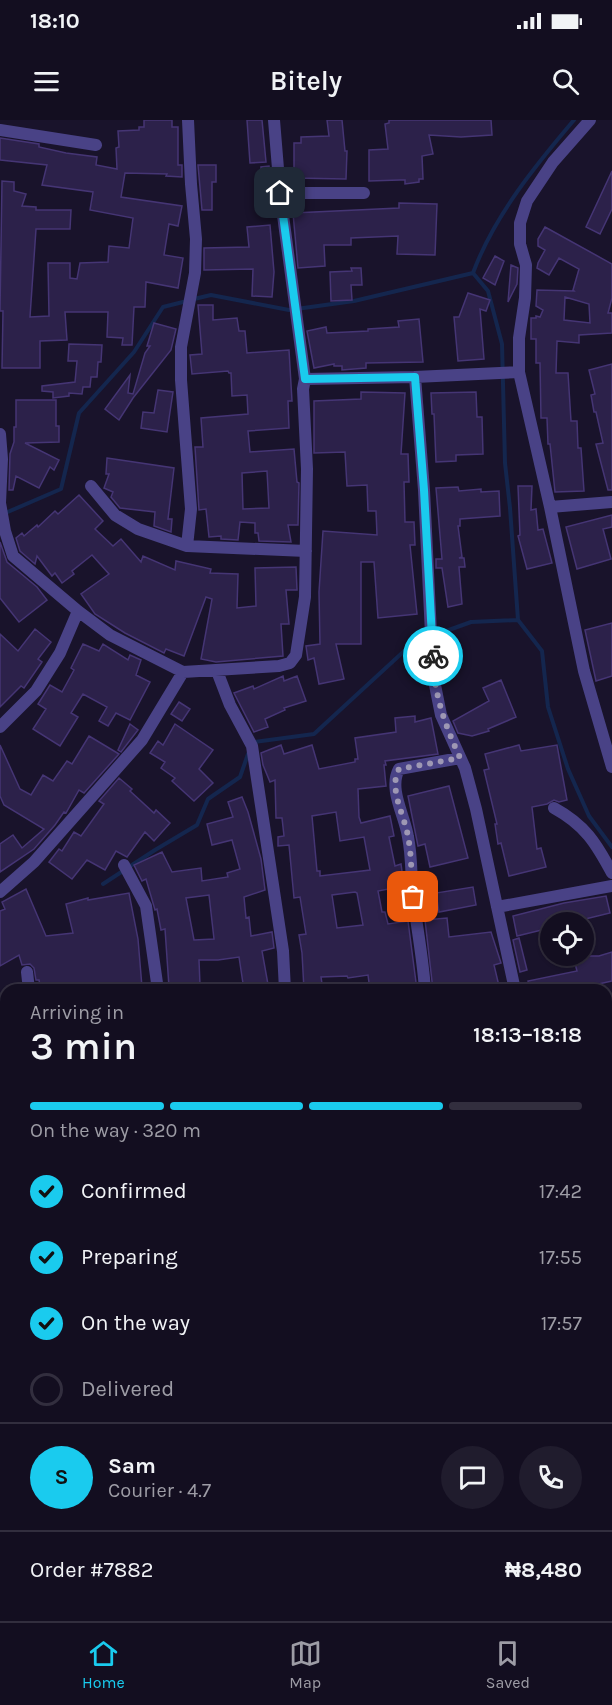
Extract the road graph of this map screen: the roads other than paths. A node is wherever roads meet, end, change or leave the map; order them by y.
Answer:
1 (188, 120) edge
2 (274, 120) edge
3 (590, 120) edge
4 (0, 130) edge
5 (96, 145) dead end
6 (280, 193) junction
7 (364, 193) dead end
8 (519, 372) junction
9 (415, 377) junction
10 (305, 379) junction
11 (0, 434) edge
12 (91, 486) dead end
13 (0, 502) edge
14 (612, 502) edge
15 (550, 507) junction
16 (187, 546) junction
17 (306, 550) junction
18 (78, 611) junction
19 (217, 671) junction
20 (183, 672) junction
21 (0, 727) edge
22 (460, 758) junction
23 (612, 767) edge
24 (554, 808) dead end
25 (124, 865) dead end
26 (612, 873) edge
27 (612, 886) edge
28 (0, 892) edge
29 (497, 908) junction
30 (27, 972) dead end
31 (28, 984) edge
32 (157, 984) edge
33 (285, 984) edge
34 (425, 984) edge
35 (513, 984) edge

1 - 16 street
2 - 6 street
3 - 8 street
4 - 5 street
6 - 7 street
6 - 10 street
8 - 9 street
8 - 15 street
9 - 10 street
9 - 22 street
10 - 17 street
11 - 13 street
12 - 16 street
13 - 18 street
14 - 15 street
15 - 23 street
16 - 17 street
17 - 19 street
18 - 20 street
18 - 21 street
19 - 20 street
19 - 33 street
20 - 28 street
22 - 29 street
22 - 34 street
24 - 26 street
25 - 32 street
27 - 29 street
29 - 35 street
30 - 31 street

